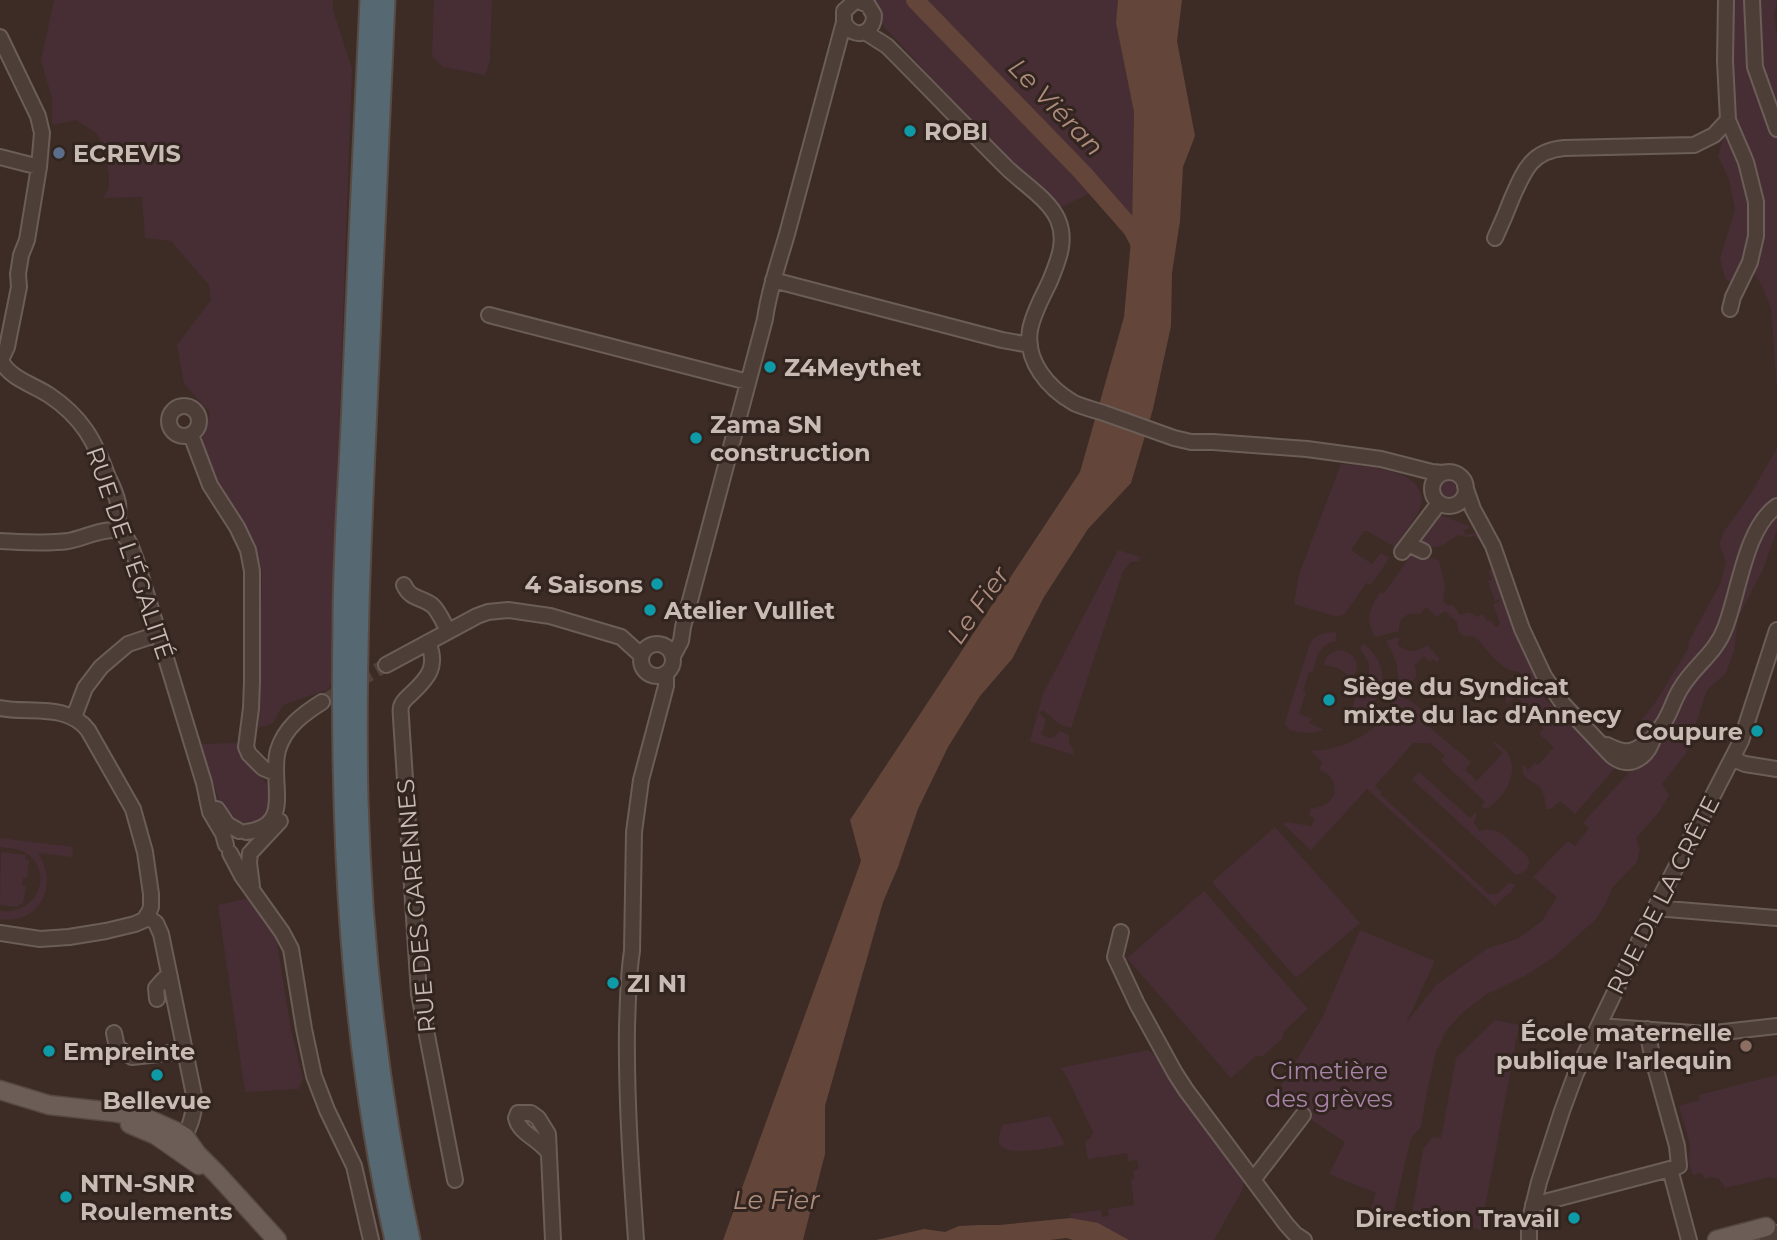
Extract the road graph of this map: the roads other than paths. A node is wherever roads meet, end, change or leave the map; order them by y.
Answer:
1 (370, 0) edge
2 (385, 0) edge
3 (856, 0) edge
4 (1726, 0) edge
5 (1752, 0) edge
6 (843, 11) edge
7 (865, 28) junction
8 (0, 37) edge
9 (836, 49) junction
10 (1727, 120) junction
11 (1777, 129) edge
12 (0, 157) edge
13 (39, 167) junction
14 (1495, 238) dead end
15 (772, 280) junction
16 (1730, 309) dead end
17 (489, 314) dead end
18 (1030, 345) junction
19 (1, 358) edge
20 (748, 382) junction
21 (191, 435) dead end
22 (1407, 466) junction
23 (1444, 473) junction
24 (1465, 486) junction
25 (1441, 500) junction
26 (1777, 506) edge
27 (1483, 527) junction
28 (117, 530) junction
29 (0, 541) edge
30 (1423, 551) dead end
31 (404, 585) dead end
32 (683, 627) junction
33 (1777, 630) edge
34 (448, 631) junction
35 (158, 634) junction
36 (621, 637) junction
37 (428, 642) junction
38 (657, 644) junction
39 (641, 655) junction
40 (673, 656) junction
41 (386, 665) tunnel mouth
42 (659, 675) junction
43 (322, 702) tunnel mouth
44 (0, 708) edge
45 (74, 717) junction
46 (298, 718) junction
47 (1733, 759) junction
48 (276, 766) junction
49 (1777, 769) edge
50 (204, 783) junction
51 (286, 789) junction
52 (242, 831) junction
53 (228, 849) junction
54 (251, 852) junction
55 (253, 891) junction
56 (1655, 908) junction
57 (147, 916) junction
58 (1777, 918) edge
59 (1121, 932) dead end
60 (0, 933) edge
61 (170, 977) junction
62 (157, 999) dead end
63 (1599, 1026) junction
64 (1777, 1026) edge
65 (1647, 1029) junction
66 (114, 1032) dead end
67 (185, 1051) junction
68 (0, 1090) edge
69 (0, 1099) edge
70 (1303, 1115) dead end
71 (176, 1135) junction
72 (548, 1152) dead end
73 (1670, 1169) junction
74 (455, 1180) dead end
75 (1253, 1180) junction
76 (1533, 1205) junction
77 (1771, 1230) edge
78 (262, 1240) edge
79 (277, 1240) edge
80 (371, 1240) edge
81 (395, 1240) edge
82 (410, 1240) edge
83 (553, 1240) edge
84 (636, 1240) edge
85 (1304, 1240) edge
86 (1529, 1240) edge
87 (1689, 1240) edge
88 (1717, 1240) edge
89 (1747, 1240) edge

1 - 81 highway
2 - 82 highway
3 - 6 street
3 - 7 street
4 - 10 street
5 - 11 street
6 - 7 street
6 - 9 street
7 - 9 street
7 - 18 street
8 - 13 street
9 - 15 street
10 - 14 street
10 - 16 street
12 - 13 street
13 - 19 street
15 - 18 street
15 - 20 street
17 - 20 street
18 - 22 street
19 - 28 street, RUE DE L'ÉGALITÉ
20 - 32 street
21 - 48 street
22 - 23 street
22 - 25 street
23 - 24 street
23 - 25 street
24 - 25 street
24 - 27 street
25 - 27 street
25 - 30 street
26 - 27 street
28 - 29 street
28 - 35 street, RUE DE L'ÉGALITÉ
31 - 34 street
32 - 38 street
32 - 40 street
33 - 47 street, RUE DE LA CRÊTE
34 - 36 street
34 - 37 street
35 - 45 street
35 - 50 street, RUE DE L'ÉGALITÉ
36 - 38 street
36 - 39 street
37 - 41 street
37 - 74 street, RUE DES GARENNES
38 - 39 street
38 - 40 street
39 - 42 street
40 - 42 street
42 - 84 street
43 - 46 street
44 - 45 street
45 - 57 street
46 - 48 street
46 - 51 street
47 - 49 street
47 - 56 street, RUE DE LA CRÊTE
48 - 51 street
48 - 52 street
50 - 52 street, RUE DE L'ÉGALITÉ
50 - 53 street, RUE DE L'ÉGALITÉ
51 - 54 street
52 - 53 street
52 - 54 street
53 - 54 street
53 - 55 street, RUE DE L'ÉGALITÉ
54 - 55 street, RUE DE L'ÉGALITÉ
55 - 80 street, RUE DE L'ÉGALITÉ
56 - 58 street
56 - 63 street, RUE DE LA CRÊTE
57 - 60 street
57 - 61 street
59 - 75 street
61 - 62 street
61 - 67 street
63 - 65 street
63 - 76 street, RUE DE LA CRÊTE
64 - 65 street
65 - 73 street
66 - 67 street
67 - 71 street
68 - 71 main road
69 - 71 main road
70 - 75 street
71 - 78 main road
71 - 79 main road
72 - 83 street
73 - 76 street
73 - 87 street
75 - 85 street
76 - 86 street, RUE DE LA CRÊTE
77 - 88 main road
77 - 89 main road

